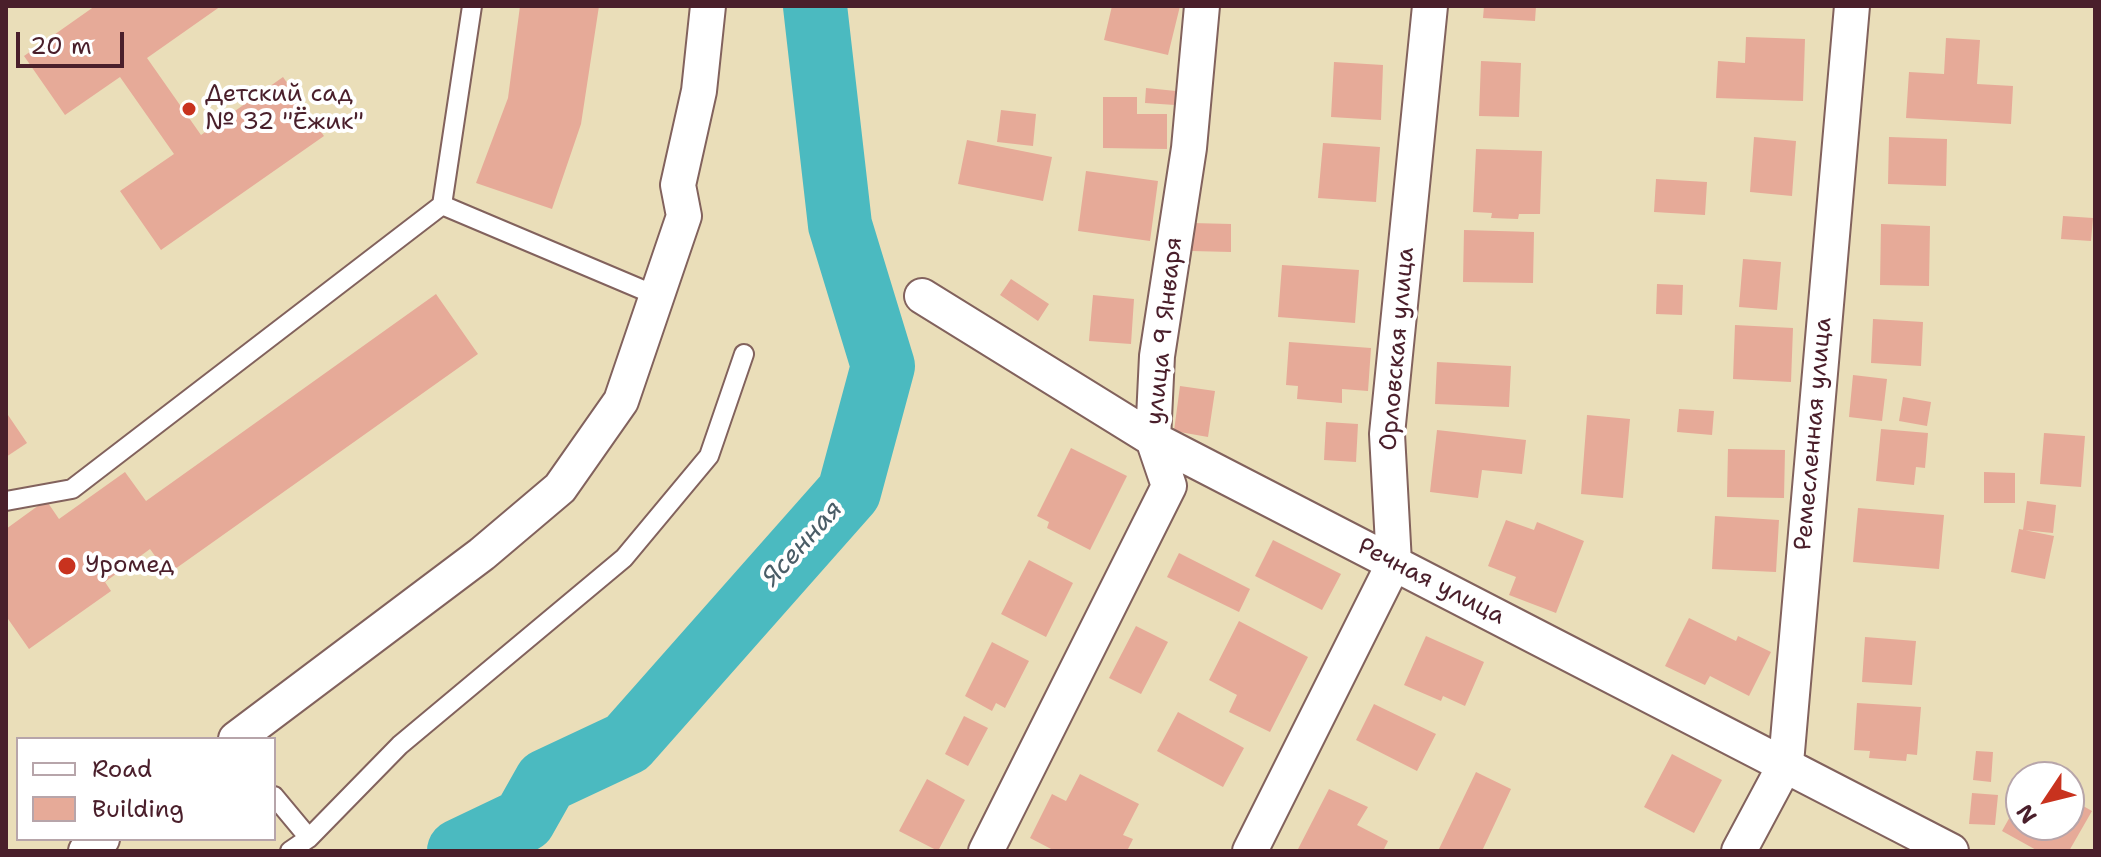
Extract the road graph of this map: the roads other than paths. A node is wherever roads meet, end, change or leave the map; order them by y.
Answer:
1 (472, 6) edge
2 (708, 6) edge
3 (1202, 6) edge
4 (1430, 6) edge
5 (1852, 6) edge
6 (442, 205) junction
7 (655, 295) junction
8 (922, 296) dead end
9 (744, 354) dead end
10 (1153, 439) junction
11 (6, 501) edge
12 (1394, 563) junction
13 (239, 737) edge
14 (1786, 763) junction
15 (276, 798) edge
16 (309, 838) junction
17 (290, 851) edge
18 (986, 851) edge
19 (1250, 851) edge
20 (1739, 851) edge
21 (1951, 851) edge

1 - 6 lane
2 - 7 street
3 - 10 street, улица 9 Января
4 - 12 street, Орловская улица
5 - 14 street, Ремесленная улица
6 - 7 lane
6 - 11 lane
7 - 13 street
8 - 10 street, Речная улица
9 - 16 lane
10 - 12 street, Речная улица
10 - 18 street, улица 9 Января
12 - 14 street, Речная улица
12 - 19 street, Орловская улица
14 - 20 street, Ремесленная улица
14 - 21 street, Речная улица
15 - 16 lane
16 - 17 lane

